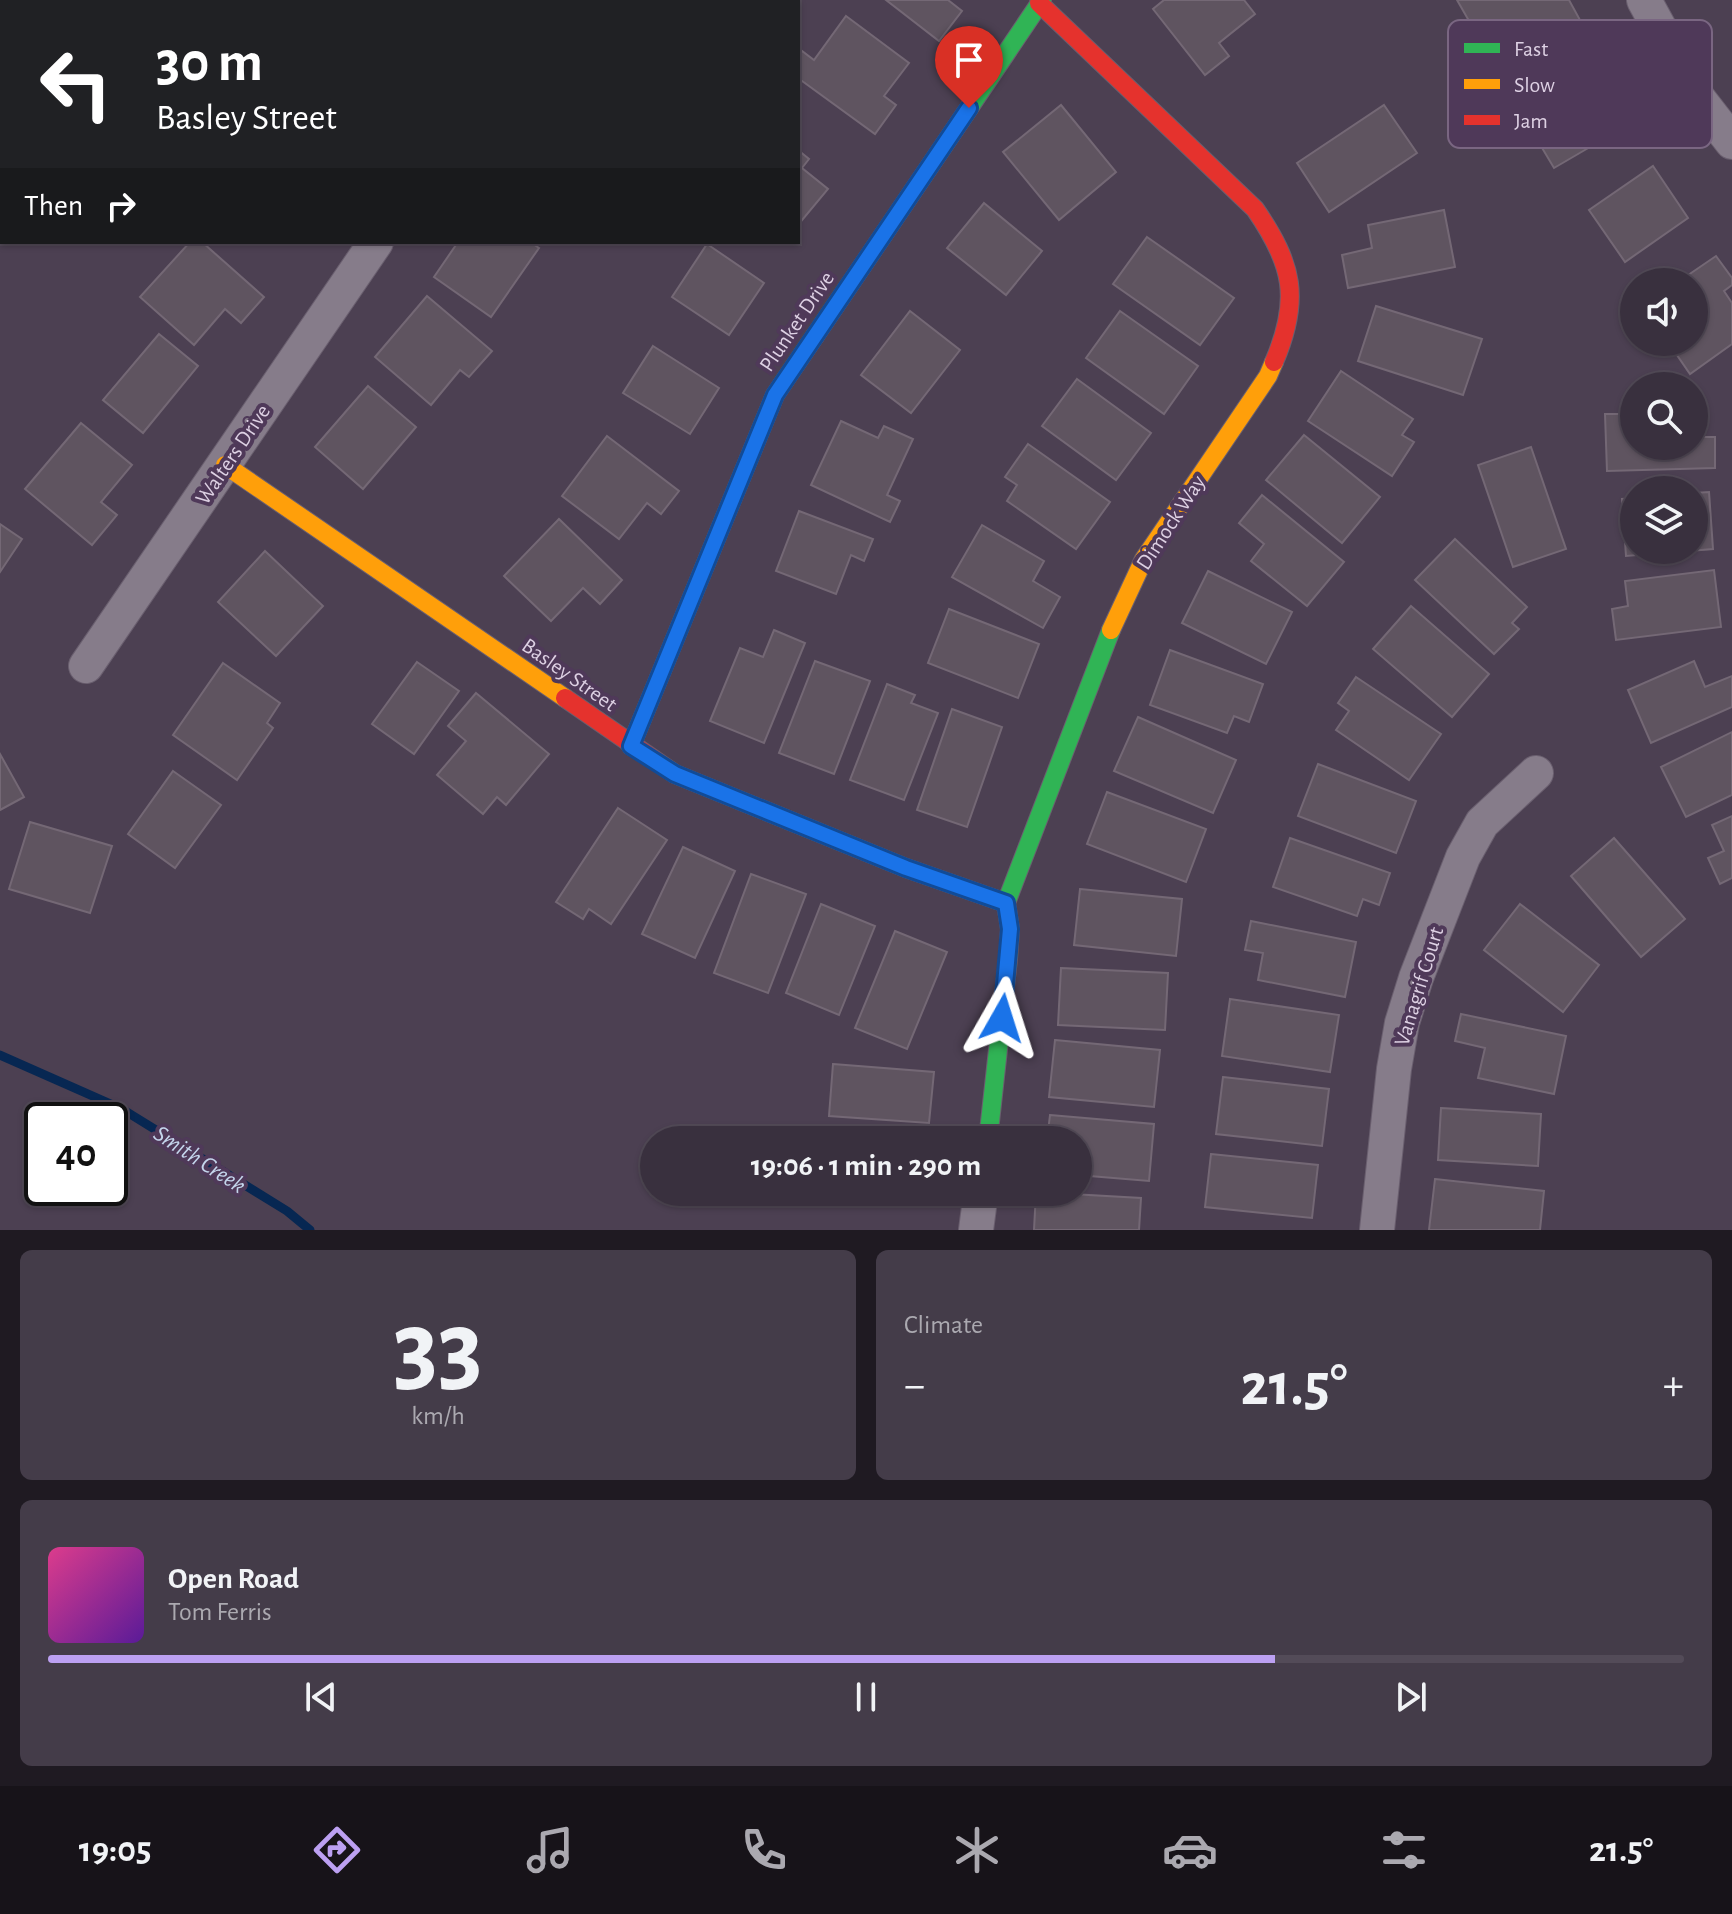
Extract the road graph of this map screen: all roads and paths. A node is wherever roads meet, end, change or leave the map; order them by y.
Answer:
1 (1644, 0) edge
2 (1041, 2) edge
3 (1655, 20) edge
4 (1712, 116) edge
5 (1732, 142) edge
6 (375, 244) edge
7 (225, 465) junction
8 (86, 666) dead end
9 (631, 746) junction
10 (1536, 773) dead end
11 (1006, 903) junction
12 (990, 1126) edge
13 (979, 1206) edge
14 (976, 1230) edge
15 (1377, 1230) edge

1 - 3 street
2 - 9 street, Plunket Drive
2 - 11 street, Dimock Way
4 - 5 street
6 - 7 street, Walters Drive
7 - 8 street, Walters Drive
7 - 9 street, Basley Street
9 - 11 street, Basley Street
10 - 15 street, Vanagrif Court
11 - 12 street, Dimock Way
13 - 14 street

